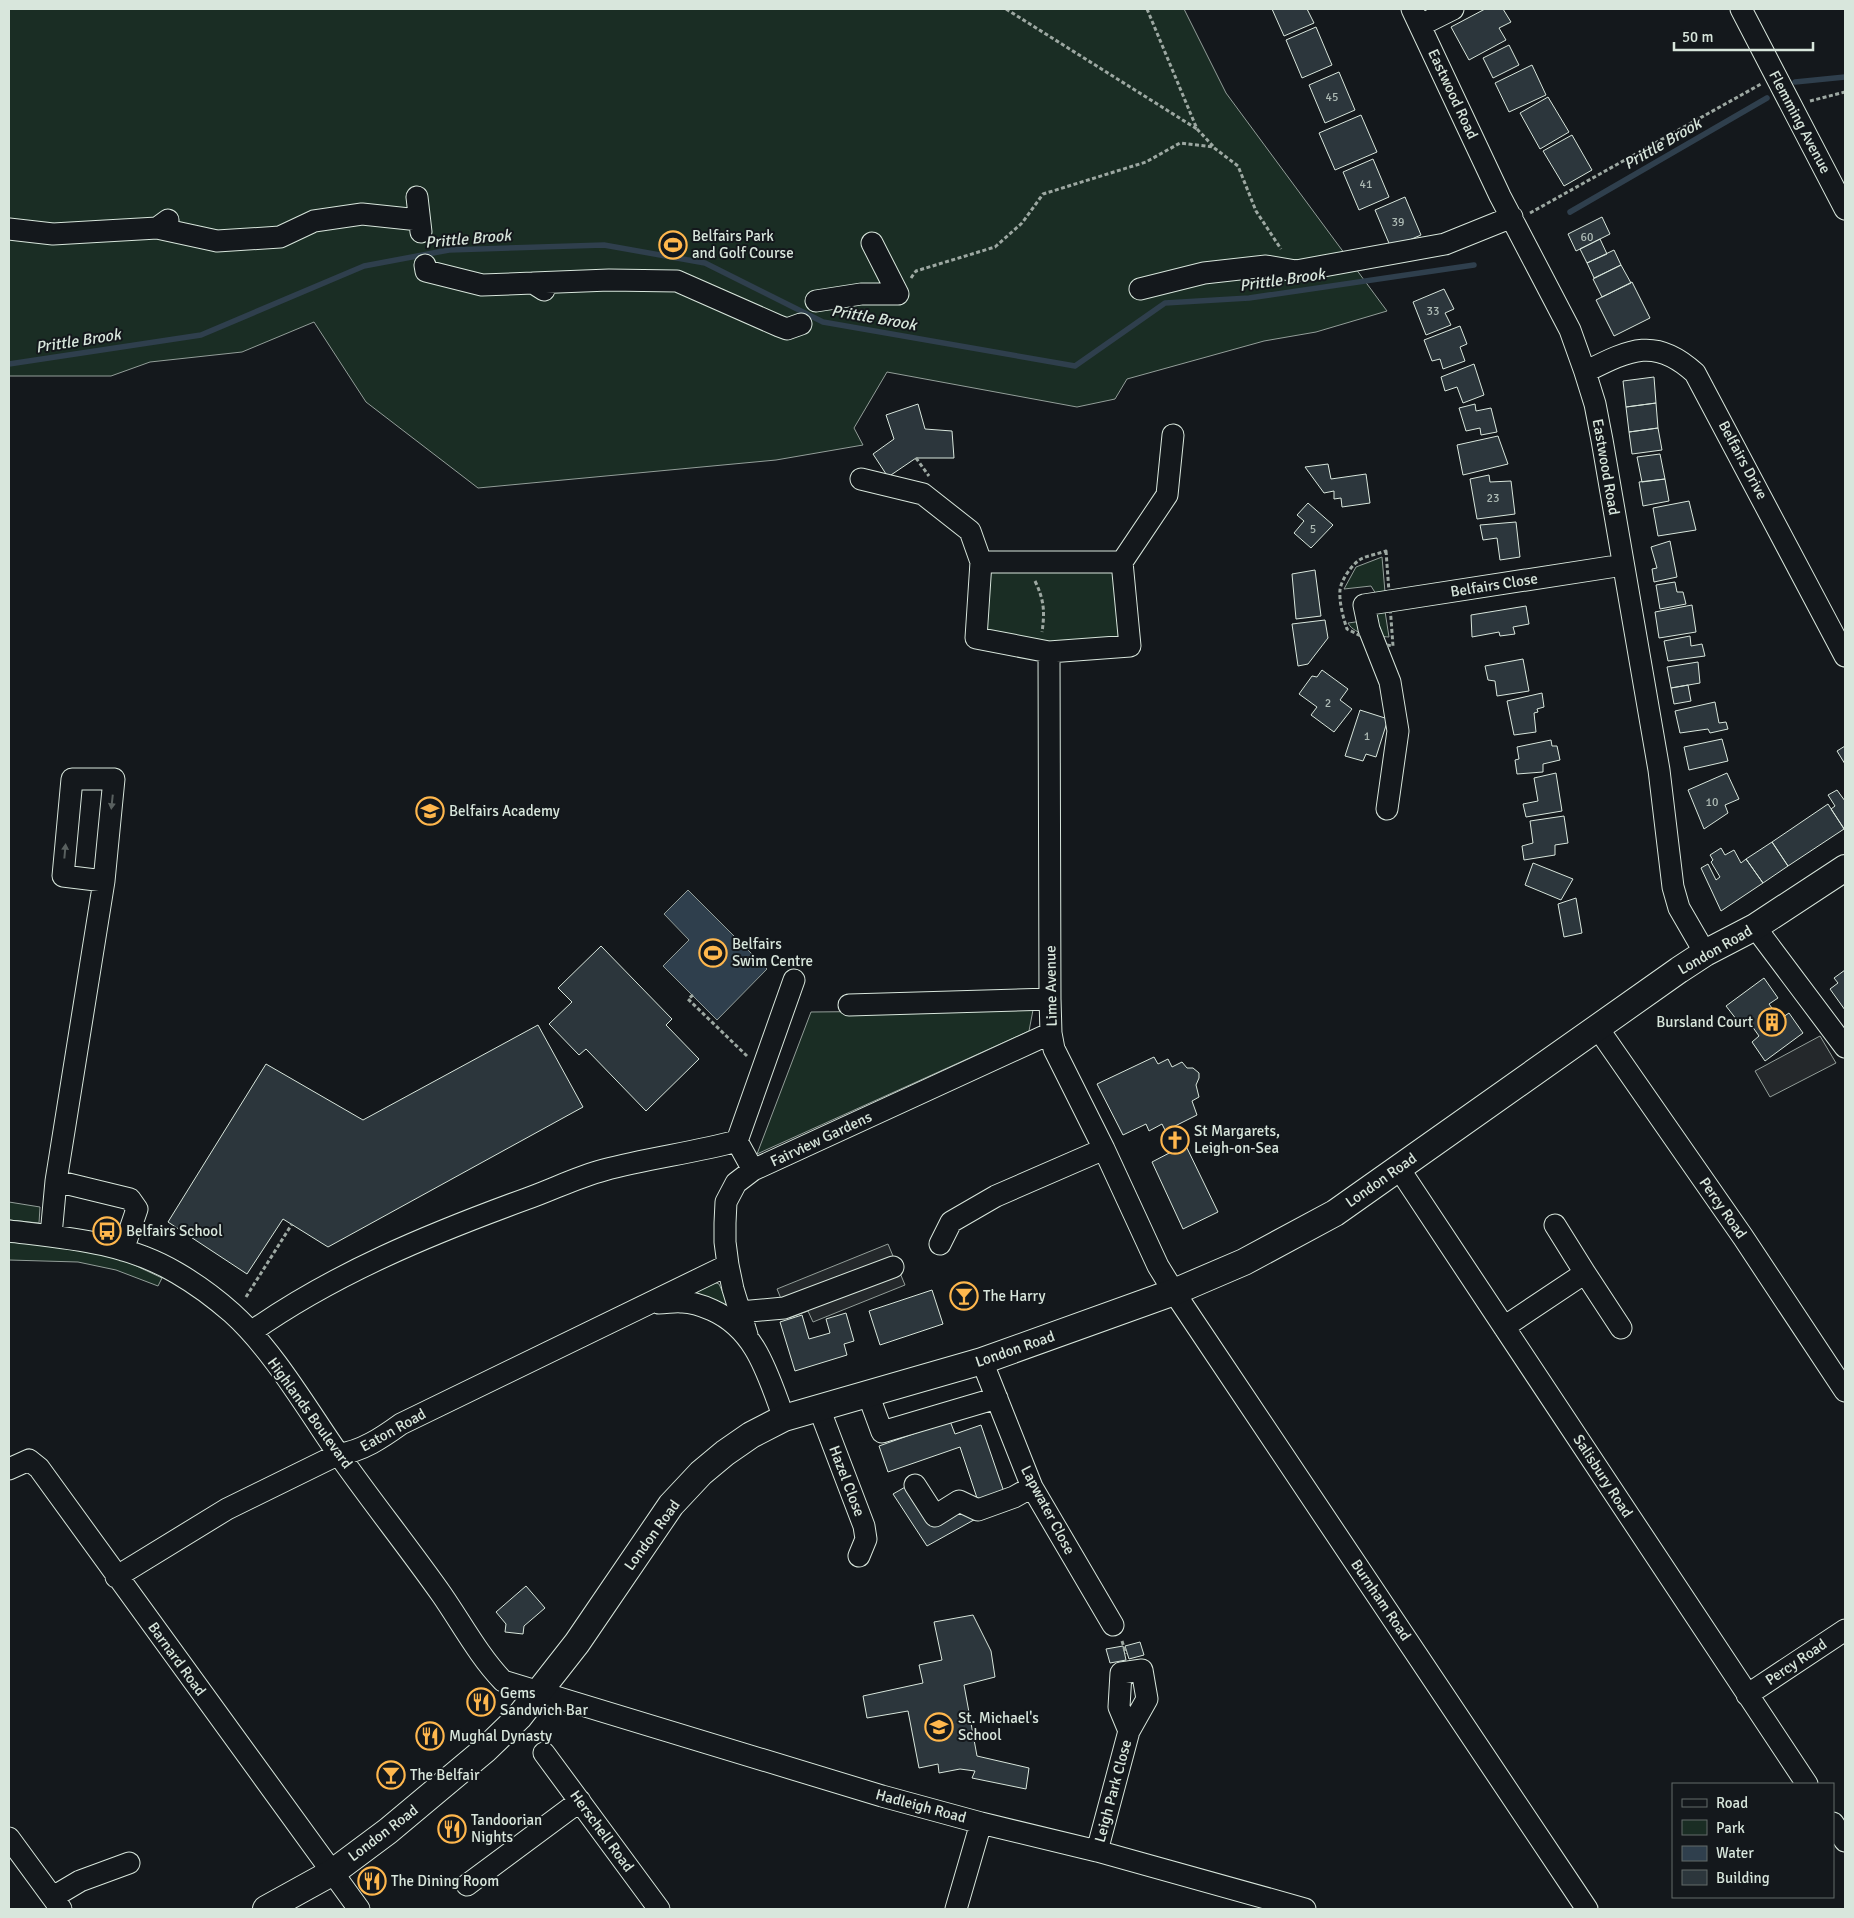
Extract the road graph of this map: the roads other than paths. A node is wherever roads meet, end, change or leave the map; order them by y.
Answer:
1 (1453, 9) edge
2 (1741, 9) edge
3 (1417, 17) edge
4 (417, 198) dead end
5 (1845, 209) edge
6 (1518, 212) junction
7 (9, 230) edge
8 (872, 243) dead end
9 (425, 264) dead end
10 (1140, 289) dead end
11 (816, 301) dead end
12 (801, 324) dead end
13 (1586, 372) junction
14 (1173, 435) dead end
15 (861, 479) dead end
16 (981, 562) junction
17 (1122, 562) junction
18 (1623, 565) junction
19 (1045, 651) junction
20 (1845, 656) edge
21 (1387, 809) dead end
22 (1845, 868) edge
23 (104, 881) junction
24 (1755, 928) junction
25 (1705, 953) junction
26 (794, 980) dead end
27 (1050, 999) junction
28 (849, 1005) dead end
29 (1597, 1027) junction
30 (1051, 1033) junction
31 (1845, 1048) edge
32 (737, 1141) junction
33 (1104, 1149) junction
34 (1398, 1168) junction
35 (753, 1170) junction
36 (56, 1181) junction
37 (1555, 1225) dead end
38 (9, 1231) edge
39 (51, 1235) junction
40 (940, 1244) dead end
41 (123, 1250) junction
42 (728, 1265) junction
43 (893, 1267) dead end
44 (1585, 1273) junction
45 (1174, 1292) junction
46 (649, 1304) junction
47 (740, 1312) junction
48 (1504, 1327) junction
49 (1621, 1328) dead end
50 (251, 1332) junction
51 (747, 1335) junction
52 (982, 1361) junction
53 (1845, 1391) edge
54 (868, 1394) junction
55 (997, 1398) junction
56 (819, 1408) junction
57 (784, 1418) junction
58 (339, 1454) junction
59 (12, 1467) edge
60 (914, 1485) dead end
61 (1032, 1487) junction
62 (859, 1556) dead end
63 (116, 1577) junction
64 (1113, 1625) road end
65 (1845, 1630) edge
66 (1130, 1672) road end
67 (541, 1692) junction
68 (1747, 1694) junction
69 (544, 1753) dead end
70 (1806, 1783) edge
71 (580, 1801) junction
72 (981, 1823) junction
73 (1834, 1824) edge
74 (9, 1838) edge
75 (1845, 1841) edge
76 (1097, 1851) junction
77 (129, 1863) dead end
78 (333, 1872) junction
79 (468, 1885) dead end
80 (57, 1903) edge
81 (266, 1909) edge
82 (359, 1909) edge
83 (659, 1909) edge
84 (956, 1909) edge
85 (1305, 1909) edge
86 (1587, 1909) edge

1 - 3 street
2 - 5 street, Flemming Avenue
3 - 6 street, Eastwood Road
4 - 7 street
6 - 10 street
6 - 13 street, Eastwood Road
8 - 11 street
9 - 12 street
13 - 18 street, Eastwood Road
13 - 20 street, Belfairs Drive
14 - 17 street
15 - 16 street
16 - 17 street
16 - 19 street
17 - 19 street
18 - 21 street, Belfairs Close
18 - 25 street, Eastwood Road
19 - 27 street, Lime Avenue
22 - 24 main road, London Road
23 -> 23 street
23 - 36 street
24 - 25 main road, London Road
24 - 31 street
25 - 29 main road, London Road
26 - 32 street
27 - 28 street
27 - 30 street, Lime Avenue
29 - 34 main road, London Road
29 - 53 street, Percy Road
30 - 33 street, Lime Avenue
30 - 35 street, Fairview Gardens
32 - 35 street
32 - 50 street
33 - 40 street
33 - 45 street, Lime Avenue
34 - 45 main road, London Road
34 - 48 street, Salisbury Road
35 - 42 street, Fairview Gardens
36 - 39 street
36 - 41 street
37 - 44 street
38 - 39 street, Highlands Boulevard
39 - 41 street, Highlands Boulevard
41 - 50 street, Highlands Boulevard
42 - 46 street, Eaton Road
42 - 47 street, Fairview Gardens
43 - 47 street
44 - 48 street
44 - 49 street
45 - 52 main road, London Road
45 - 86 street, Burnham Road
46 - 51 street, Eaton Road
46 - 58 street, Eaton Road
47 - 51 street, Fairview Gardens
48 - 68 street, Salisbury Road
50 - 58 street, Highlands Boulevard
51 - 57 street, Eaton Road
52 - 54 main road, London Road
52 - 55 street, Lapwater Close
54 - 55 street
54 - 56 main road, London Road
55 - 61 street, Lapwater Close
56 - 57 main road, London Road
56 - 62 street, Hazel Close
57 - 67 main road, London Road
58 - 63 street, Eaton Road
58 - 67 street, Highlands Boulevard
59 - 63 street, Barnard Road
60 - 61 street
61 - 64 street, Lapwater Close
63 - 78 street, Barnard Road
65 - 68 street, Percy Road
66 - 76 street, Leigh Park Close
67 - 72 street, Hadleigh Road
67 - 78 main road, London Road
68 - 70 street, Salisbury Road
69 - 71 street, Herschell Road
71 - 79 street
71 - 83 street, Herschell Road
72 - 76 street, Hadleigh Road
72 - 84 street
73 - 75 street
74 - 80 street
76 - 85 street, Hadleigh Road
77 - 80 street
78 - 81 main road, London Road
78 - 82 street, Barnard Road

